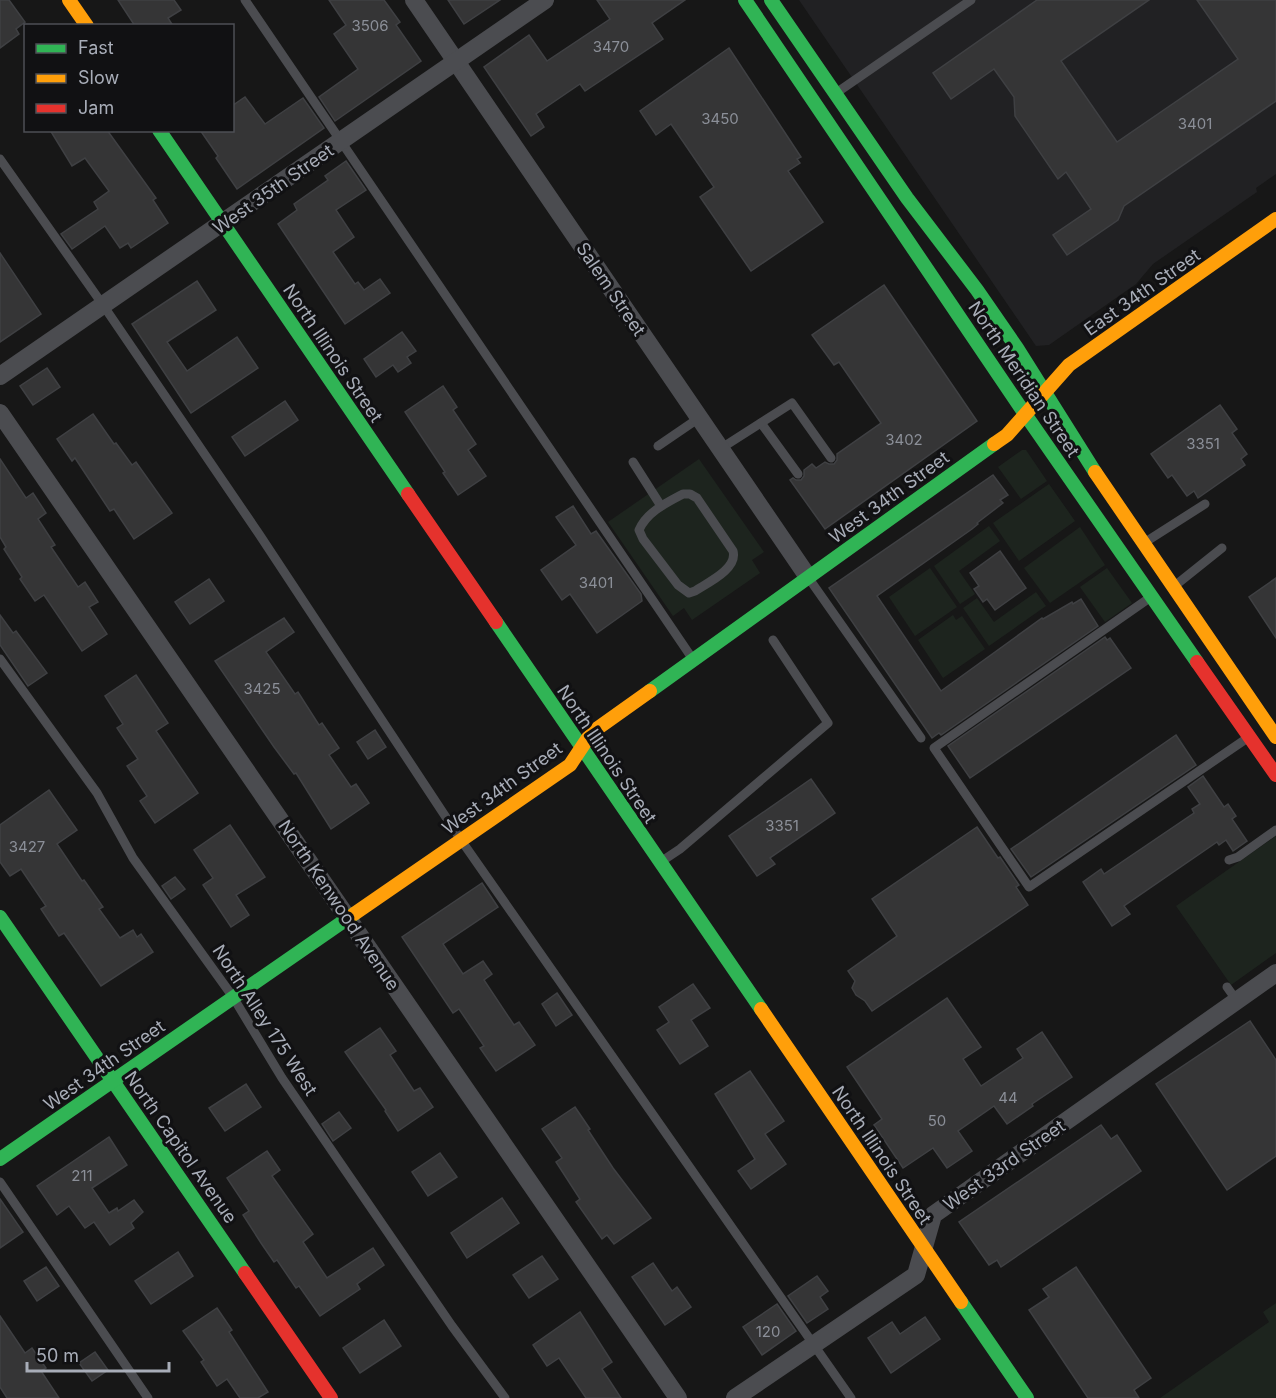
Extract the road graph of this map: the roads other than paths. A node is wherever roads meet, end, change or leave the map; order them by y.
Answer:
1 (69, 0) edge
2 (245, 0) edge
3 (414, 0) edge
4 (544, 0) edge
5 (745, 0) edge
6 (771, 0) edge
7 (971, 0) edge
8 (86, 24) edge
9 (456, 61) junction
10 (835, 94) junction
11 (160, 132) edge
12 (342, 141) junction
13 (0, 159) edge
14 (223, 224) junction
15 (1271, 225) edge
16 (103, 305) junction
17 (0, 376) edge
18 (1040, 397) junction
19 (0, 413) edge
20 (1025, 414) junction
21 (699, 417) junction
22 (761, 423) junction
23 (658, 446) dead end
24 (720, 449) junction
25 (831, 458) dead end
26 (633, 462) dead end
27 (798, 474) dead end
28 (1205, 504) dead end
29 (661, 506) junction
30 (1143, 544) junction
31 (1222, 548) dead end
32 (808, 577) junction
33 (1172, 587) junction
34 (1152, 596) junction
35 (773, 640) dead end
36 (0, 659) edge
37 (693, 660) junction
38 (1250, 737) junction
39 (1276, 737) edge
40 (921, 738) dead end
41 (582, 749) junction
42 (1276, 776) edge
43 (1276, 830) edge
44 (461, 840) junction
45 (1228, 860) dead end
46 (660, 862) junction
47 (0, 917) edge
48 (347, 918) junction
49 (1276, 973) edge
50 (233, 997) junction
51 (113, 1080) junction
52 (0, 1159) edge
53 (0, 1182) edge
54 (923, 1246) junction
55 (814, 1344) junction
56 (148, 1398) edge
57 (331, 1398) edge
58 (505, 1398) edge
59 (678, 1398) edge
60 (735, 1398) edge
61 (851, 1398) edge
62 (1027, 1398) edge

1 - 8 main road
2 - 12 lane
3 - 9 street, Salem Street
4 - 9 street, West 35th Street
5 - 20 main road, North Meridian Street
6 - 10 main road, North Meridian Street
7 - 10 lane
9 - 12 street, West 35th Street
9 - 21 street, Salem Street
10 - 18 main road, North Meridian Street
11 - 14 main road, North Illinois Street
12 - 14 street, West 35th Street
12 - 37 lane
13 - 16 lane
14 - 16 street, West 35th Street
14 - 41 main road, North Illinois Street
15 - 18 main road, East 34th Street
16 - 17 street, West 35th Street
16 - 44 lane
18 - 20 main road, West 34th Street
18 - 30 main road, North Meridian Street
19 - 48 street, North Kenwood Avenue
20 - 32 main road, West 34th Street
20 - 34 main road, North Meridian Street
21 - 23 lane
21 - 24 street, Salem Street
22 - 24 lane
22 - 25 lane
22 - 27 lane
24 - 32 street, Salem Street
26 - 29 lane
28 - 30 lane
29 - 29 lane
30 - 33 main road, North Meridian Street
31 - 33 lane
32 - 37 main road, West 34th Street
32 - 40 lane
33 - 39 main road, North Meridian Street
34 - 38 main road, North Meridian Street
34 - 38 lane
35 - 46 lane
36 - 50 lane, North Alley 175 West
37 - 41 main road, West 34th Street
38 - 42 main road, North Meridian Street
41 - 44 main road, West 34th Street
41 - 46 main road, North Illinois Street
43 - 45 lane
44 - 48 main road, West 34th Street
44 - 55 lane
46 - 54 main road, North Illinois Street
47 - 51 main road, North Capitol Avenue
48 - 50 main road, West 34th Street
48 - 59 street, North Kenwood Avenue
49 - 54 street, West 33rd Street
50 - 51 main road, West 34th Street
50 - 58 lane, North Alley 175 West
51 - 52 main road, West 34th Street
51 - 57 main road, North Capitol Avenue
53 - 56 lane
54 - 55 street, West 33rd Street
54 - 62 main road, North Illinois Street
55 - 60 street, West 33rd Street
55 - 61 lane

